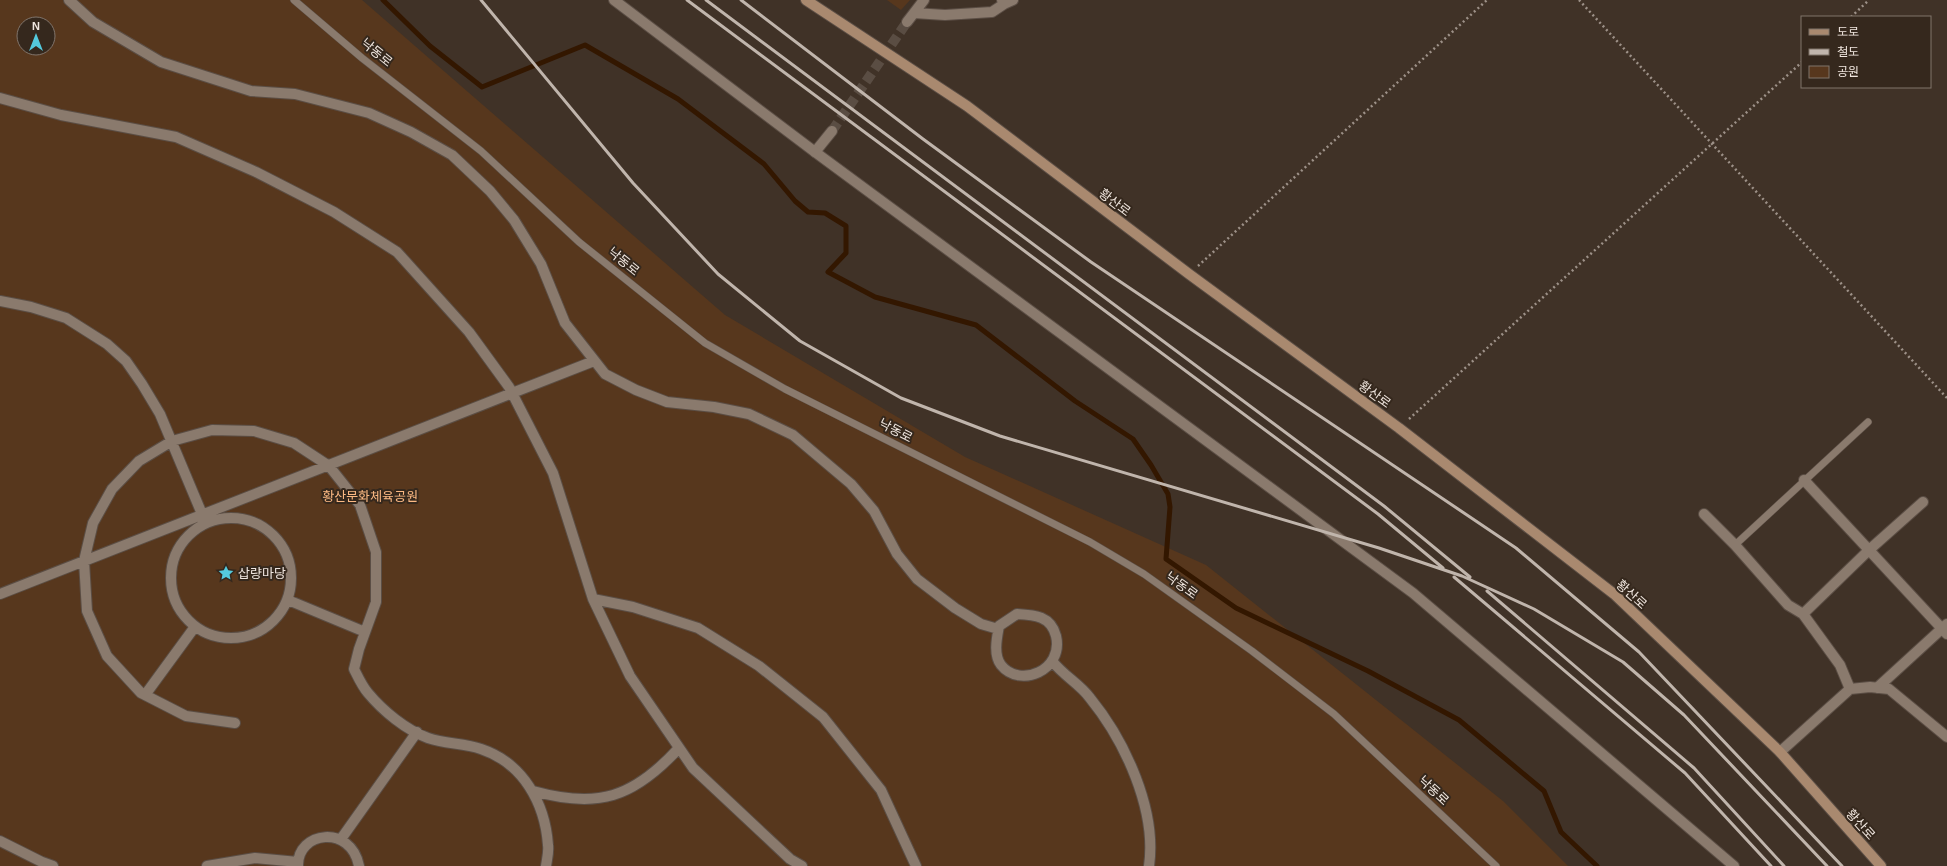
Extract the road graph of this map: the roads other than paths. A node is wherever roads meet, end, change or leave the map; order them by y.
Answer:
1 (69, 0) edge
2 (294, 0) edge
3 (614, 0) edge
4 (806, 0) edge
5 (924, 0) edge
6 (1007, 1) edge
7 (914, 14) junction
8 (907, 22) tunnel mouth
9 (0, 98) edge
10 (832, 131) tunnel mouth
11 (815, 152) junction
12 (0, 301) edge
13 (594, 361) junction
14 (512, 393) junction
15 (1868, 422) dead end
16 (172, 441) junction
17 (329, 466) junction
18 (1804, 480) junction
19 (1923, 502) dead end
20 (202, 514) junction
21 (1704, 514) dead end
22 (1735, 545) junction
23 (1869, 550) junction
24 (84, 561) junction
25 (0, 594) edge
26 (288, 600) junction
27 (592, 600) junction
28 (1803, 614) junction
29 (194, 628) junction
30 (998, 629) junction
31 (1945, 629) edge
32 (365, 632) junction
33 (1053, 662) junction
34 (1877, 688) junction
35 (1850, 689) junction
36 (145, 695) junction
37 (235, 723) dead end
38 (417, 732) junction
39 (1947, 737) edge
40 (679, 748) junction
41 (1780, 752) junction
42 (533, 791) junction
43 (341, 840) junction
44 (0, 841) edge
45 (298, 864) edge
46 (53, 866) edge
47 (207, 866) edge
48 (359, 866) edge
49 (546, 866) edge
50 (802, 866) edge
51 (916, 866) edge
52 (1149, 866) edge
53 (1496, 866) edge
54 (1734, 866) edge
55 (1881, 866) edge

1 - 13 street
2 - 53 lane, 낙동로
3 - 11 street
4 - 41 main road, 황산로
5 - 7 street
6 - 7 street
7 - 8 street
9 - 14 street
10 - 11 street
11 - 54 street
12 - 16 street
13 - 14 street
13 - 30 street
14 - 17 street
14 - 27 street
15 - 18 lane
16 - 17 street
16 - 20 street
16 - 24 street
17 - 20 street
17 - 32 street
18 - 22 lane
18 - 23 street
19 - 23 street
20 - 24 street
21 - 22 street
22 - 28 street
23 - 28 street
23 - 31 street
24 - 25 street
24 - 36 street
26 - 29 street
26 - 29 street
26 - 32 street
27 - 40 street
27 - 51 street
28 - 35 street
29 - 36 street
30 - 33 street
30 - 33 street
31 - 34 street
32 - 38 street
33 - 52 street
34 - 35 street
34 - 39 street
35 - 41 street
36 - 37 street
38 - 42 street
38 - 43 street
40 - 42 street
40 - 50 street
41 - 55 main road, 황산로
42 - 49 street
43 - 45 street
43 - 48 street
44 - 46 street
45 - 47 street

